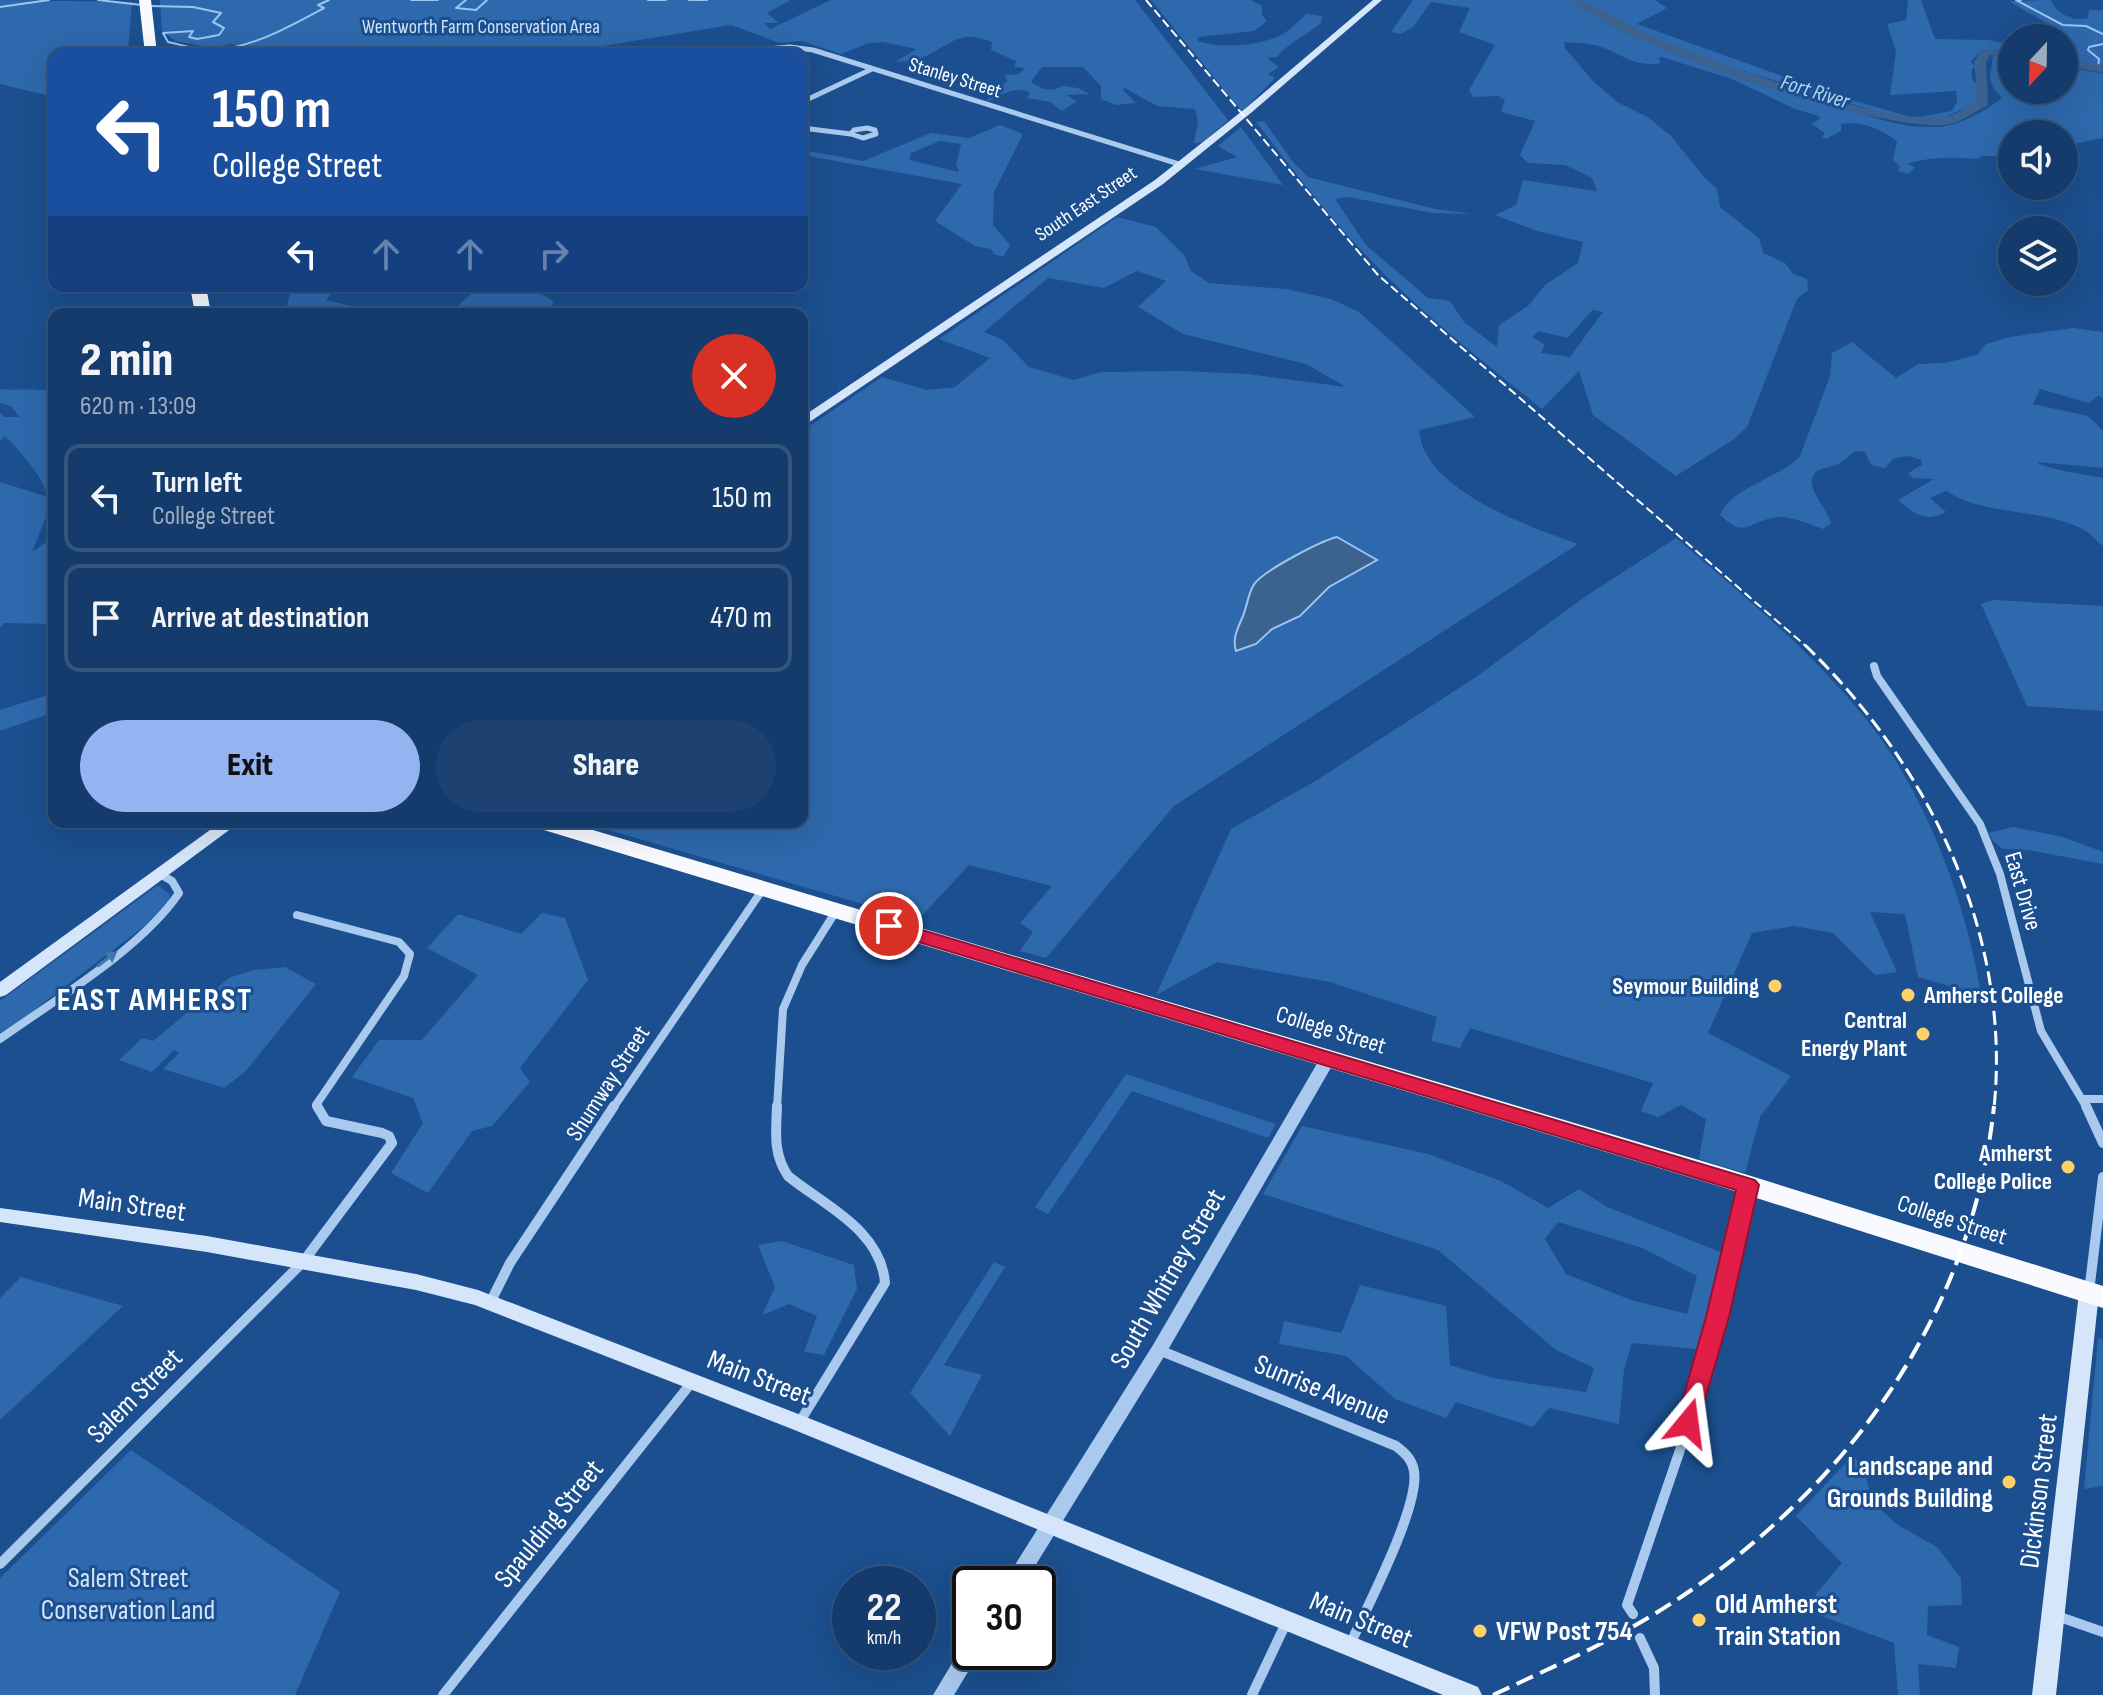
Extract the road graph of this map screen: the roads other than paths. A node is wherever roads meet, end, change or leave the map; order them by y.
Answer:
1 (1378, 0) edge
2 (145, 4) edge
3 (150, 48) edge
4 (808, 49) edge
5 (873, 69) junction
6 (808, 99) edge
7 (808, 129) edge
8 (851, 134) dead end
9 (1182, 165) junction
10 (808, 419) edge
11 (1874, 666) dead end
12 (224, 828) edge
13 (562, 828) edge
14 (160, 874) junction
15 (763, 889) junction
16 (837, 910) junction
17 (297, 915) dead end
18 (0, 991) edge
19 (0, 1039) edge
20 (1328, 1059) junction
21 (2082, 1099) junction
22 (2103, 1099) edge
23 (2103, 1143) edge
24 (2103, 1177) edge
25 (1748, 1185) junction
26 (0, 1215) edge
27 (303, 1262) junction
28 (2096, 1295) edge
29 (490, 1303) junction
30 (1159, 1350) junction
31 (692, 1382) junction
32 (799, 1423) junction
33 (1051, 1525) junction
34 (0, 1564) edge
35 (1025, 1566) edge
36 (1633, 1614) dead end
37 (2053, 1615) junction
38 (1287, 1620) junction
39 (2103, 1632) edge
40 (1640, 1638) dead end
41 (1350, 1646) junction
42 (959, 1670) edge
43 (443, 1695) edge
44 (943, 1695) edge
45 (1252, 1695) edge
46 (1470, 1695) edge
47 (1655, 1695) edge
48 (2044, 1695) edge

1 - 9 main road, South East Street
2 - 3 highway
4 - 5 street, Stanley Street
5 - 6 street
5 - 9 street, Stanley Street
7 - 8 street
9 - 10 main road, South East Street
11 - 21 street, East Drive
12 - 14 main road
13 - 15 highway, College Street
14 - 18 main road
19 -> 14 street
15 - 16 highway, College Street
15 - 29 street, Shumway Street
16 - 20 highway, College Street
16 - 32 street
17 - 27 street, Salem Street
20 - 25 highway, College Street
20 - 30 street, South Whitney Street
21 - 22 street
21 - 23 street, East Drive
24 - 28 street
25 - 28 highway, College Street
25 - 36 street
26 - 27 main road, Main Street
27 - 29 main road, Main Street
27 - 34 street, Salem Street
28 - 37 main road, Dickinson Street
29 - 31 main road, Main Street
30 - 33 street, South Whitney Street
30 - 41 street, Sunrise Avenue
31 - 32 main road, Main Street
31 - 43 street, Spaulding Street
32 - 33 main road, Main Street
33 - 35 street, South Whitney Street
33 - 38 main road, Main Street
37 - 39 street
37 - 48 main road, Dickinson Street
38 - 41 main road, Main Street
38 - 45 street
40 - 47 street
41 - 46 main road, Main Street
42 - 44 street

